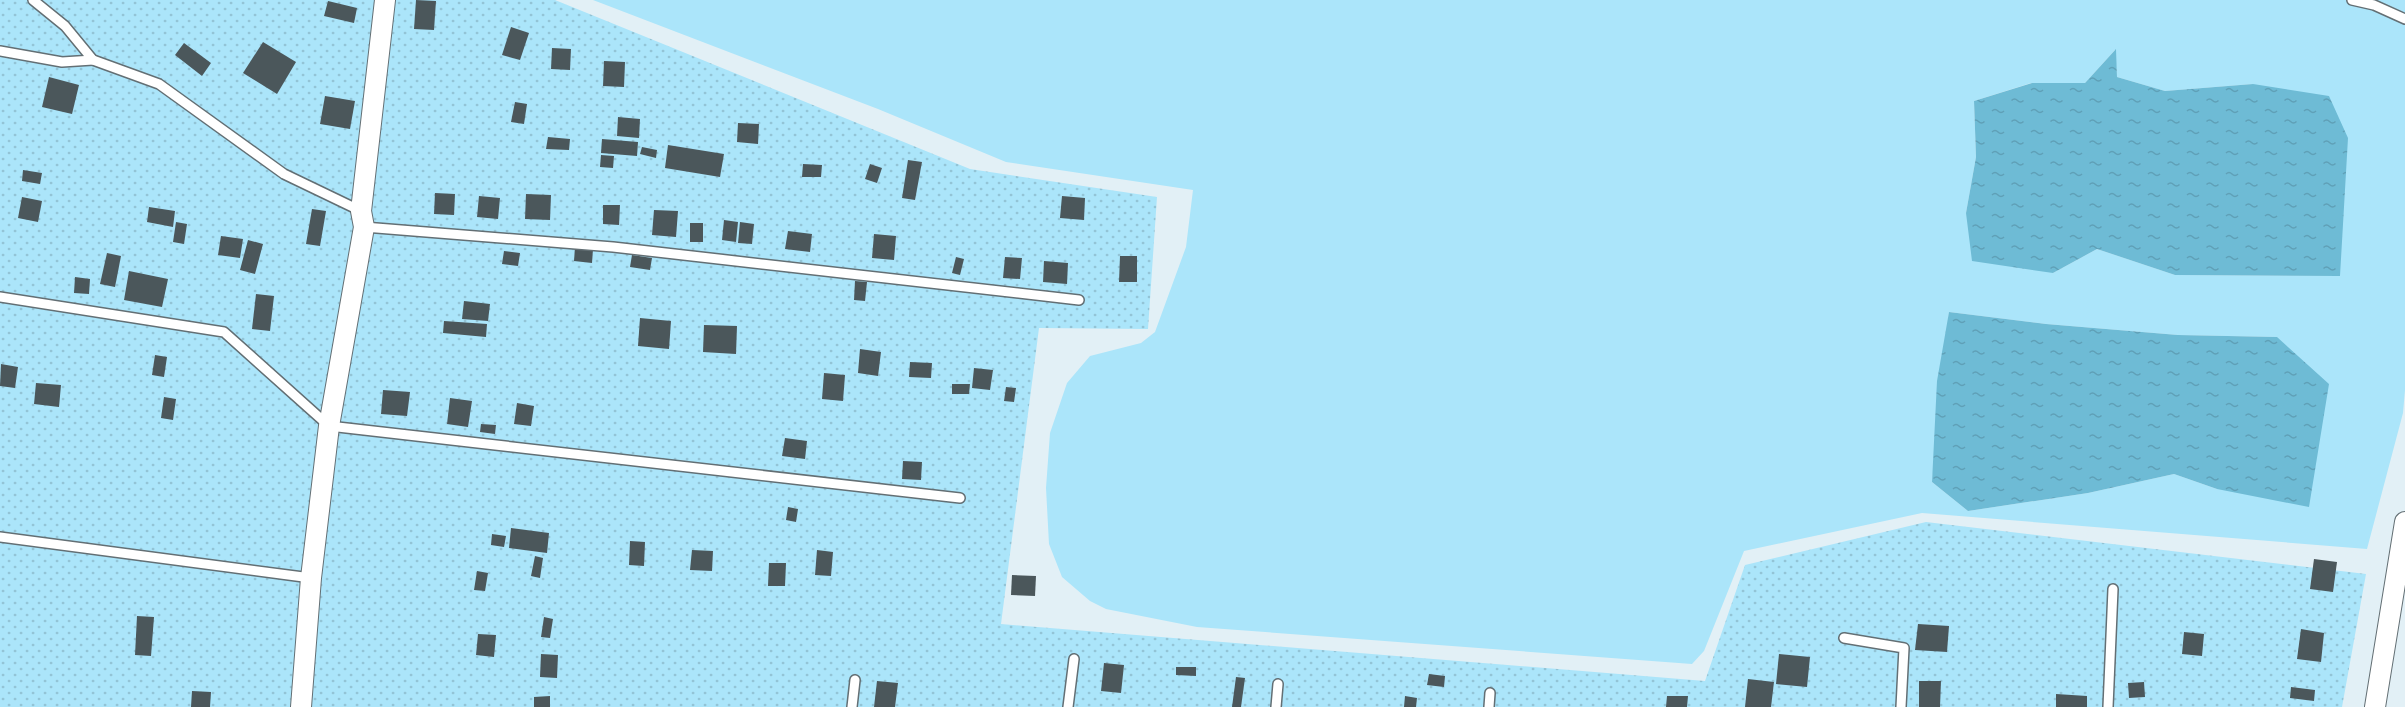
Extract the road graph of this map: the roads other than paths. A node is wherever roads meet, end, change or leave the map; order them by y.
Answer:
1 (33, 0) edge
2 (385, 0) edge
3 (2352, 0) edge
4 (2405, 19) edge
5 (0, 51) edge
6 (93, 60) junction
7 (362, 219) junction
8 (0, 297) edge
9 (1079, 300) dead end
10 (329, 426) junction
11 (960, 498) dead end
12 (2405, 522) edge
13 (0, 537) edge
14 (311, 579) junction
15 (2113, 590) dead end
16 (1844, 638) dead end
17 (1074, 659) dead end
18 (855, 680) dead end
19 (1278, 684) dead end
20 (1490, 693) dead end
21 (301, 707) edge
22 (852, 707) edge
23 (1068, 707) edge
24 (1276, 707) edge
25 (1489, 707) edge
26 (1901, 707) edge
27 (2108, 707) edge
28 (2375, 707) edge

1 - 6 lane
2 - 7 street
3 - 4 lane
5 - 6 lane
6 - 7 lane
7 - 9 lane
7 - 10 street
8 - 10 lane
10 - 11 lane
10 - 14 street
12 - 28 street
13 - 14 lane
14 - 21 street
15 - 27 lane
16 - 26 lane
17 - 23 lane
18 - 22 lane
19 - 24 lane
20 - 25 lane

